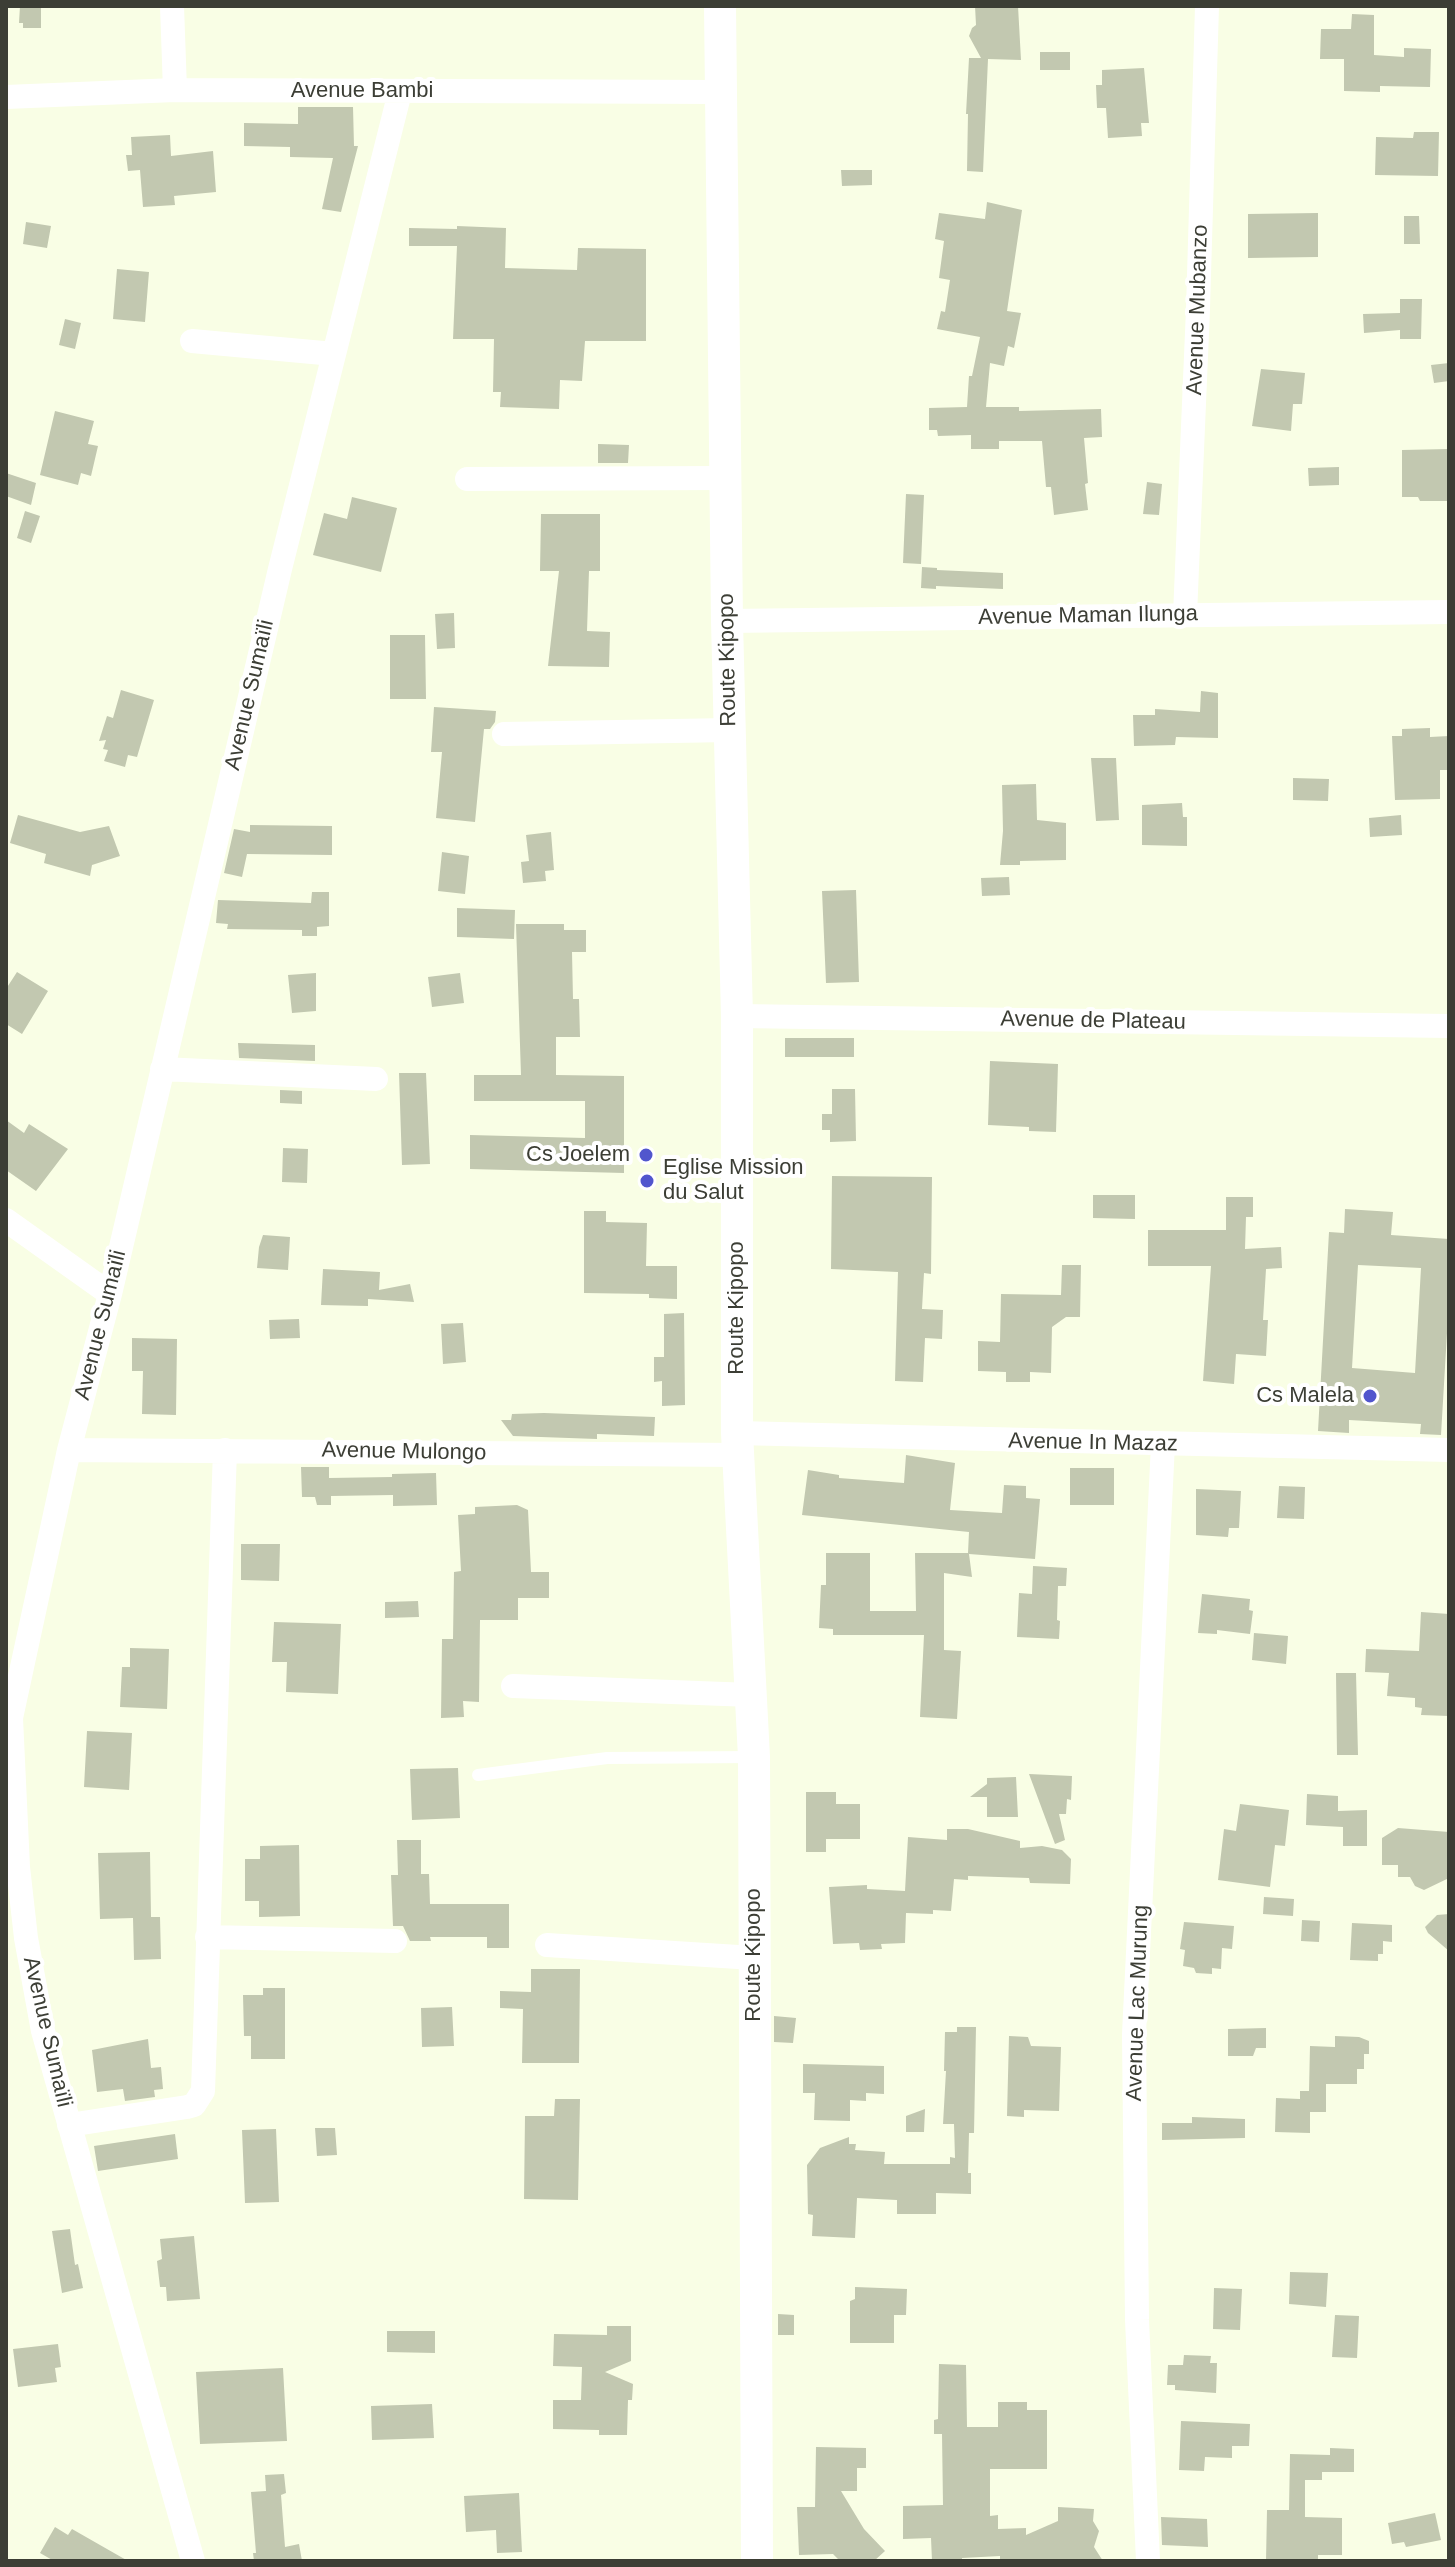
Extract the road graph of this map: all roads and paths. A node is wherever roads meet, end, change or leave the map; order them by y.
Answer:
1 (172, 6) edge
2 (720, 6) edge
3 (1207, 6) edge
4 (175, 90) junction
5 (400, 92) junction
6 (719, 92) junction
7 (6, 97) edge
8 (192, 341) dead end
9 (334, 354) junction
10 (725, 478) junction
11 (467, 479) dead end
12 (1449, 612) edge
13 (1185, 615) junction
14 (727, 621) junction
15 (730, 730) junction
16 (504, 734) dead end
17 (737, 1016) junction
18 (1449, 1026) edge
19 (162, 1069) junction
20 (376, 1079) dead end
21 (6, 1220) edge
22 (110, 1294) junction
23 (738, 1444) junction
24 (1163, 1444) junction
25 (69, 1450) junction
26 (225, 1450) junction
27 (1449, 1450) edge
28 (513, 1686) dead end
29 (751, 1695) junction
30 (8, 1716) edge
31 (754, 1757) junction
32 (478, 1775) dead end
33 (14, 1894) edge
34 (207, 1937) junction
35 (395, 1941) dead end
36 (547, 1945) dead end
37 (754, 1958) junction
38 (69, 2125) junction
39 (193, 2561) edge
40 (757, 2561) edge
41 (1148, 2561) edge

1 - 4 street
2 - 6 main road, Route Kipopo
3 - 13 street, Avenue Mubanzo
4 - 5 street, Avenue Bambi
4 - 7 street, Avenue Bambi
5 - 6 street, Avenue Bambi
5 - 9 street, Avenue Sumaïli
6 - 10 main road, Route Kipopo
8 - 9 street
9 - 19 street, Avenue Sumaïli
10 - 11 street
10 - 14 main road, Route Kipopo
12 - 13 street, Avenue Maman Ilunga
13 - 14 street, Avenue Maman Ilunga
14 - 15 main road, Route Kipopo
15 - 16 street
15 - 17 main road, Route Kipopo
17 - 18 street, Avenue de Plateau
17 - 23 main road, Route Kipopo
19 - 20 street
19 - 22 street, Avenue Sumaïli
21 - 22 street
22 - 25 street, Avenue Sumaïli
23 - 24 street, Avenue In Mazaz
23 - 26 street, Avenue Mulongo
23 - 29 main road, Route Kipopo
24 - 27 street, Avenue In Mazaz
24 - 41 street, Avenue Lac Murung
25 - 26 street, Avenue Mulongo
25 - 30 street, Avenue Sumaïli
26 - 34 street
28 - 29 street
29 - 31 main road, Route Kipopo
30 - 33 street, Avenue Sumaïli
31 - 32 lane
31 - 37 main road, Route Kipopo
33 - 38 street, Avenue Sumaïli
34 - 35 street
34 - 38 street
36 - 37 street
37 - 40 main road, Route Kipopo
38 - 39 street, Avenue Sumaïli

